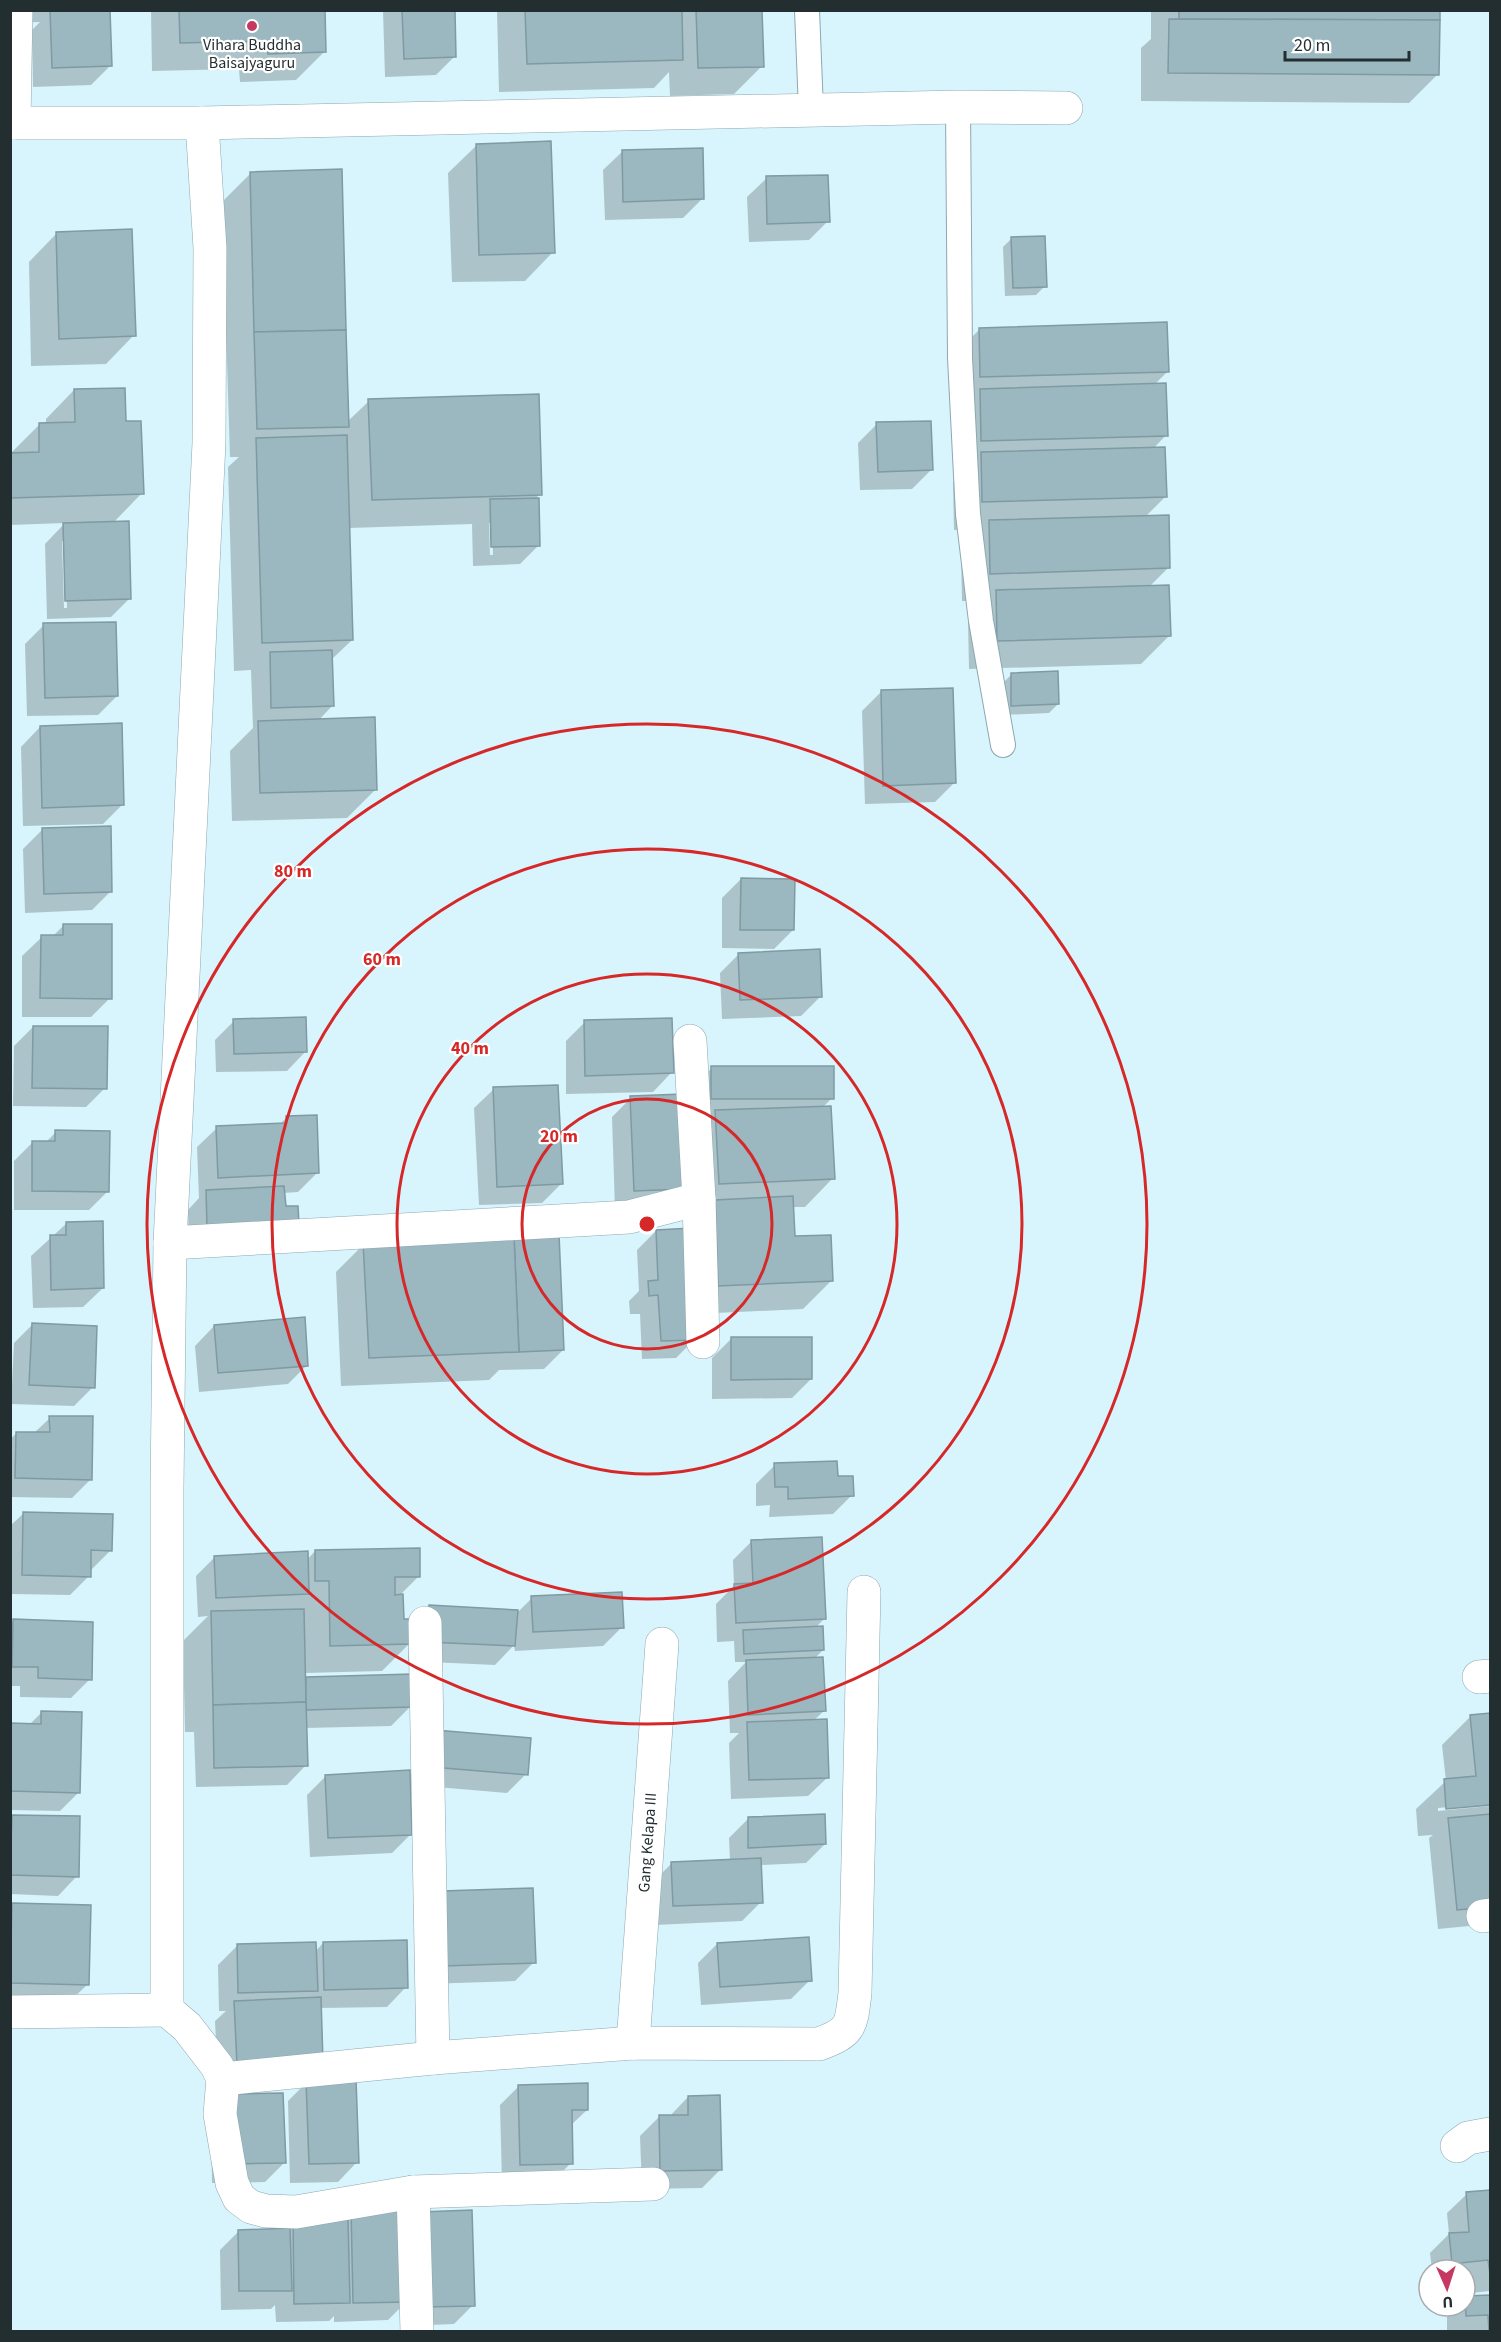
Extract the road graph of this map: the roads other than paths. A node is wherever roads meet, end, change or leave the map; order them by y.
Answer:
1 (16, 10) edge
2 (807, 10) edge
3 (958, 107) junction
4 (1066, 108) dead end
5 (811, 110) junction
6 (12, 123) edge
7 (202, 123) junction
8 (1003, 745) dead end
9 (690, 1041) dead end
10 (699, 1199) junction
11 (170, 1243) junction
12 (703, 1342) dead end
13 (864, 1592) dead end
14 (425, 1623) dead end
15 (662, 1644) dead end
16 (167, 2010) junction
17 (10, 2012) edge
18 (633, 2043) junction
19 (433, 2058) junction
20 (223, 2079) junction
21 (1491, 2134) edge
22 (1457, 2146) dead end
23 (653, 2184) dead end
24 (413, 2192) junction
25 (417, 2331) edge

1 - 6 street
2 - 5 lane
3 - 4 street
3 - 5 street
3 - 8 lane
5 - 7 street
6 - 7 street
7 - 11 street
9 - 10 street
10 - 11 street
10 - 12 street
11 - 16 street
13 - 18 street
14 - 19 street
15 - 18 street, Gang Kelapa III
16 - 17 street
16 - 20 street
18 - 19 street
19 - 20 street
20 - 24 street
21 - 22 street
23 - 24 street
24 - 25 street

